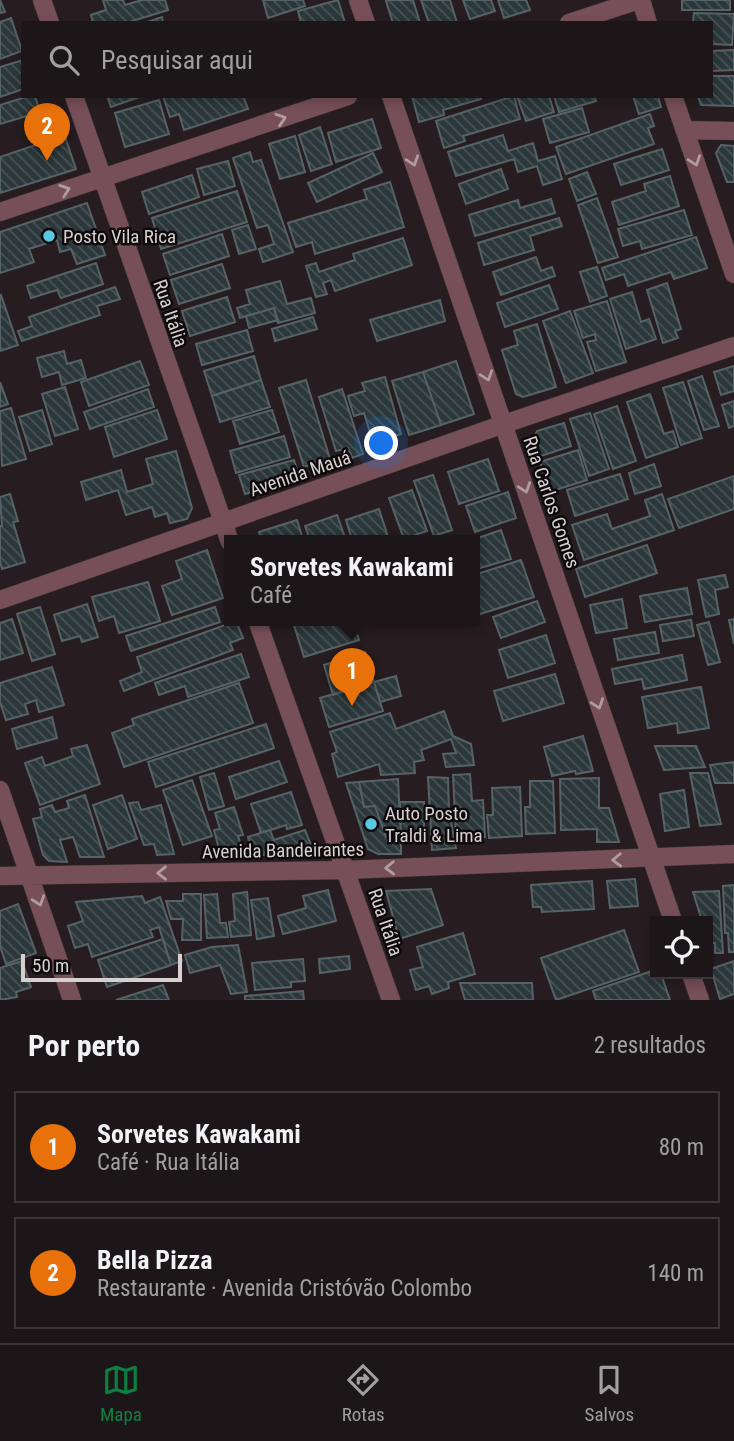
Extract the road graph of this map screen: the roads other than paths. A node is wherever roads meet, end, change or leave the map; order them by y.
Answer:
1 (42, 0) edge
2 (358, 0) edge
3 (640, 0) edge
4 (49, 21) edge
5 (365, 21) edge
6 (575, 21) edge
7 (647, 21) edge
8 (75, 98) edge
9 (342, 98) edge
10 (392, 98) edge
11 (674, 98) edge
12 (685, 130) junction
13 (734, 131) edge
14 (101, 178) junction
15 (0, 212) edge
16 (734, 275) edge
17 (734, 346) edge
18 (504, 424) junction
19 (223, 523) junction
20 (227, 535) edge
21 (0, 600) edge
22 (259, 626) edge
23 (0, 790) edge
24 (734, 854) edge
25 (650, 859) junction
26 (345, 870) junction
27 (0, 876) edge
28 (30, 876) junction
29 (671, 916) edge
30 (693, 979) edge
31 (72, 1000) edge
32 (391, 1000) edge
33 (701, 1000) edge

1 - 4 street
2 - 5 street
3 - 6 street
3 - 7 street
8 - 14 street, Rua Itália
14 -> 9 street
10 -> 18 street, Rua Carlos Gomes
11 - 12 street
12 - 13 street
12 -> 16 street
15 -> 14 street
14 - 19 street, Rua Itália
17 - 18 street, Avenida Mauá
18 - 19 street, Avenida Mauá
18 -> 25 street, Rua Carlos Gomes
19 - 20 street, Rua Itália
19 - 21 street, Avenida Mauá
22 - 26 street, Rua Itália
23 - 28 street
24 - 25 street, Avenida Bandeirantes
25 -> 26 street, Avenida Bandeirantes
25 - 29 street, Rua Carlos Gomes
26 -> 28 street, Avenida Bandeirantes
26 - 32 street, Rua Itália
27 - 28 street, Avenida Bandeirantes
28 -> 31 street
30 - 33 street

